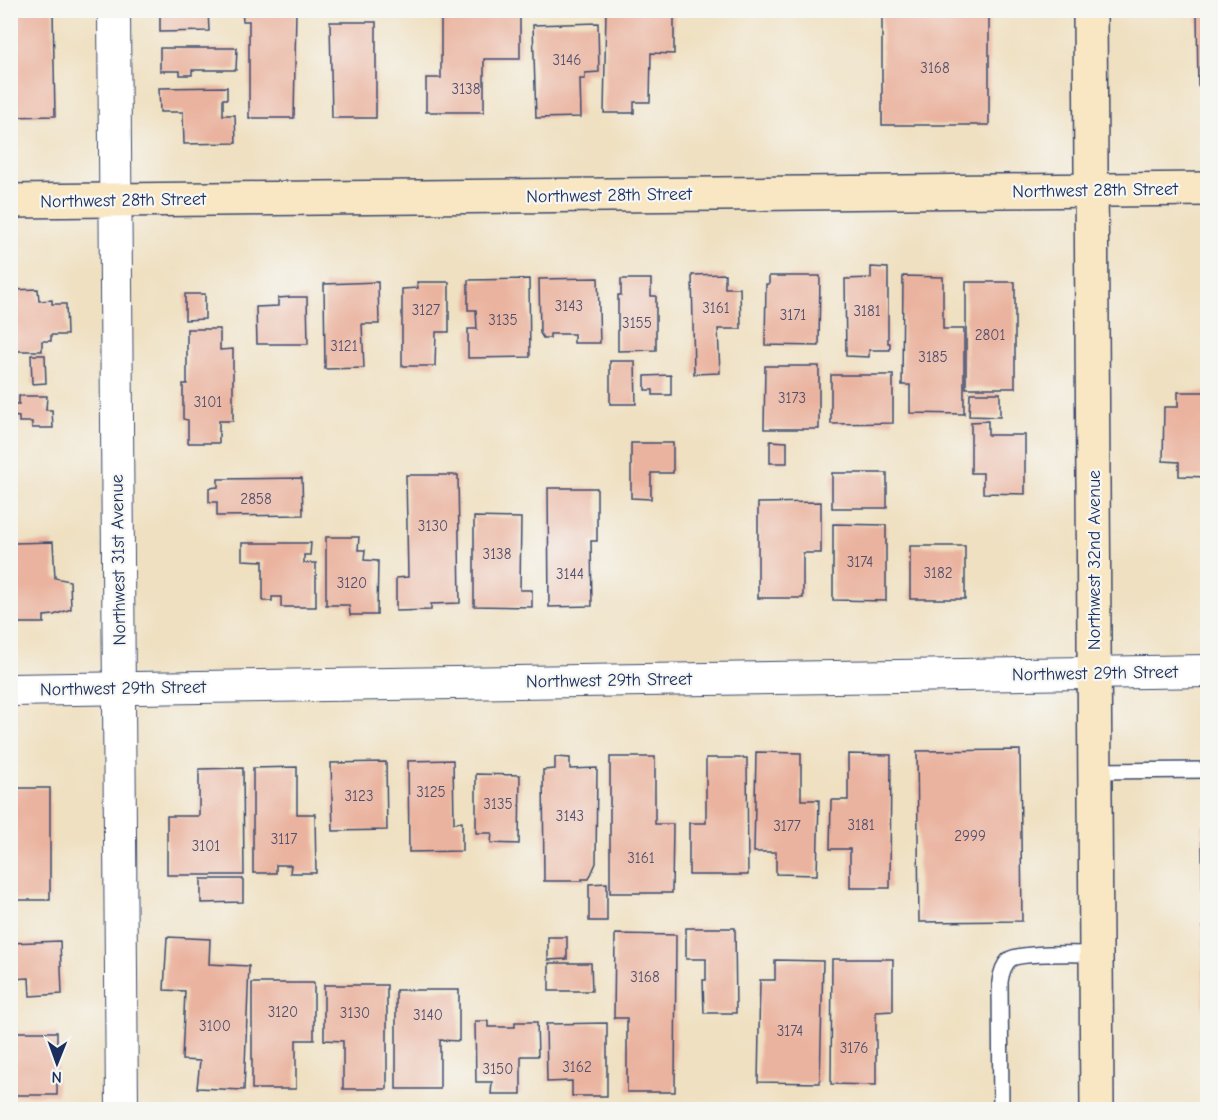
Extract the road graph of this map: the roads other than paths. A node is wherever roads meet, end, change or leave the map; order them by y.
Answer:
1 (114, 10) edge
2 (1090, 10) edge
3 (1208, 189) edge
4 (1091, 190) junction
5 (115, 200) junction
6 (10, 201) edge
7 (1208, 671) edge
8 (1095, 673) junction
9 (119, 688) junction
10 (10, 690) edge
11 (1095, 771) junction
12 (1208, 771) edge
13 (1095, 954) junction
14 (122, 1110) edge
15 (1001, 1110) edge
16 (1097, 1110) edge

1 - 5 street, Northwest 31st Avenue
2 - 4 street, Northwest 32nd Avenue
3 - 4 street, Northwest 28th Street
4 - 5 street, Northwest 28th Street
4 - 8 street, Northwest 32nd Avenue
5 - 6 street, Northwest 28th Street
5 - 9 street, Northwest 31st Avenue
7 - 8 street, Northwest 29th Street
8 - 9 street, Northwest 29th Street
8 - 11 street, Northwest 32nd Avenue
9 - 10 street, Northwest 29th Street
9 - 14 street, Northwest 31st Avenue
11 - 12 lane
11 - 13 street, Northwest 32nd Avenue
13 - 15 lane
13 - 16 street, Northwest 32nd Avenue

